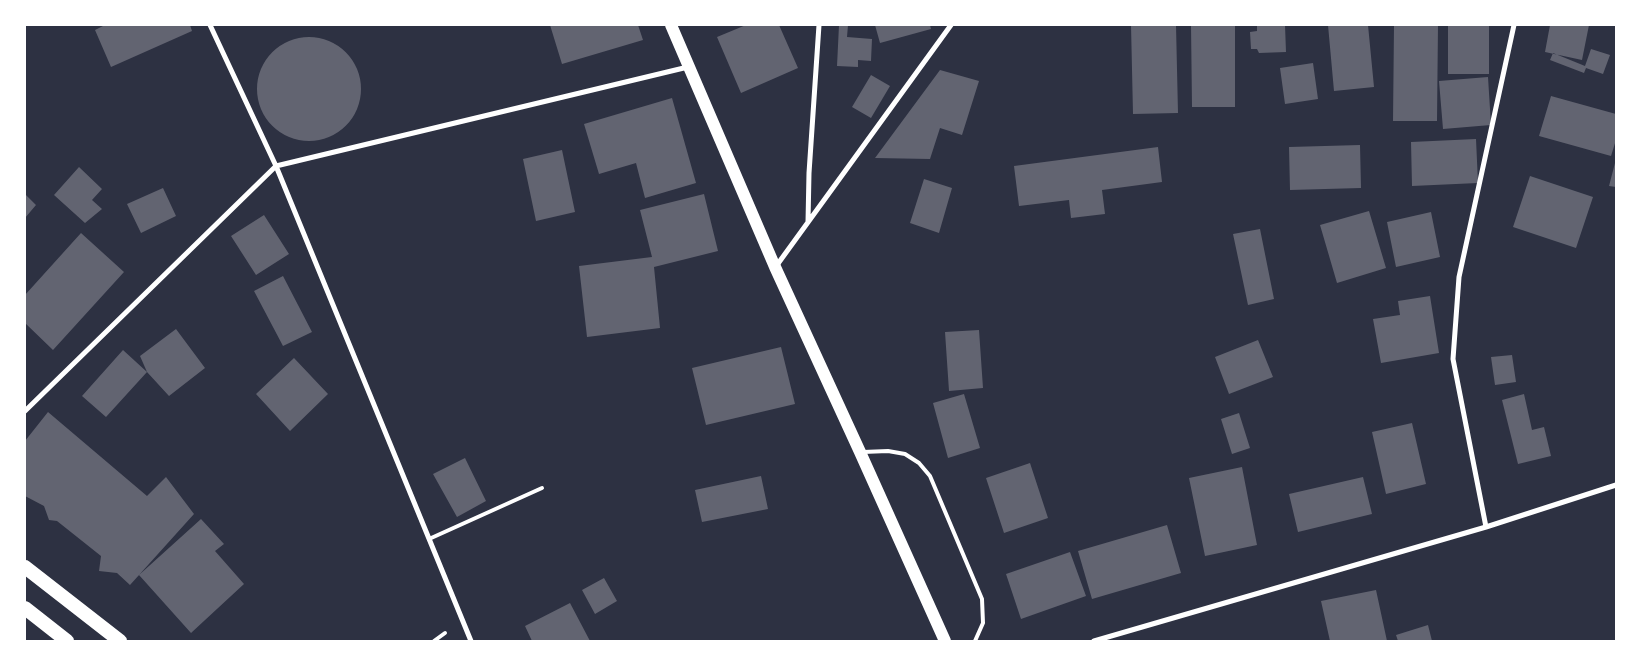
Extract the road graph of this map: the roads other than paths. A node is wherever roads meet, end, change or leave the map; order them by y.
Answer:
1 (210, 25) edge
2 (671, 25) edge
3 (819, 25) edge
4 (951, 25) edge
5 (1514, 25) edge
6 (690, 67) junction
7 (276, 166) junction
8 (808, 222) junction
9 (775, 268) junction
10 (25, 411) edge
11 (860, 452) junction
12 (1616, 485) edge
13 (542, 488) dead end
14 (1486, 527) junction
15 (429, 539) junction
16 (25, 567) edge
17 (25, 608) edge
18 (445, 633) dead end
19 (67, 641) edge
20 (120, 641) edge
21 (434, 641) edge
22 (471, 641) edge
23 (945, 641) edge
24 (976, 641) edge
25 (1094, 641) edge

1 - 7 street
2 - 6 main road
3 - 8 street
4 - 8 street
5 - 14 street
6 - 7 street
6 - 9 main road
7 - 10 street
7 - 15 street
8 - 9 street
9 - 11 main road
11 - 23 main road
11 - 24 lane
12 - 14 street
13 - 15 lane
14 - 25 street
15 - 22 street
16 - 20 highway
17 - 19 highway
18 - 21 lane

